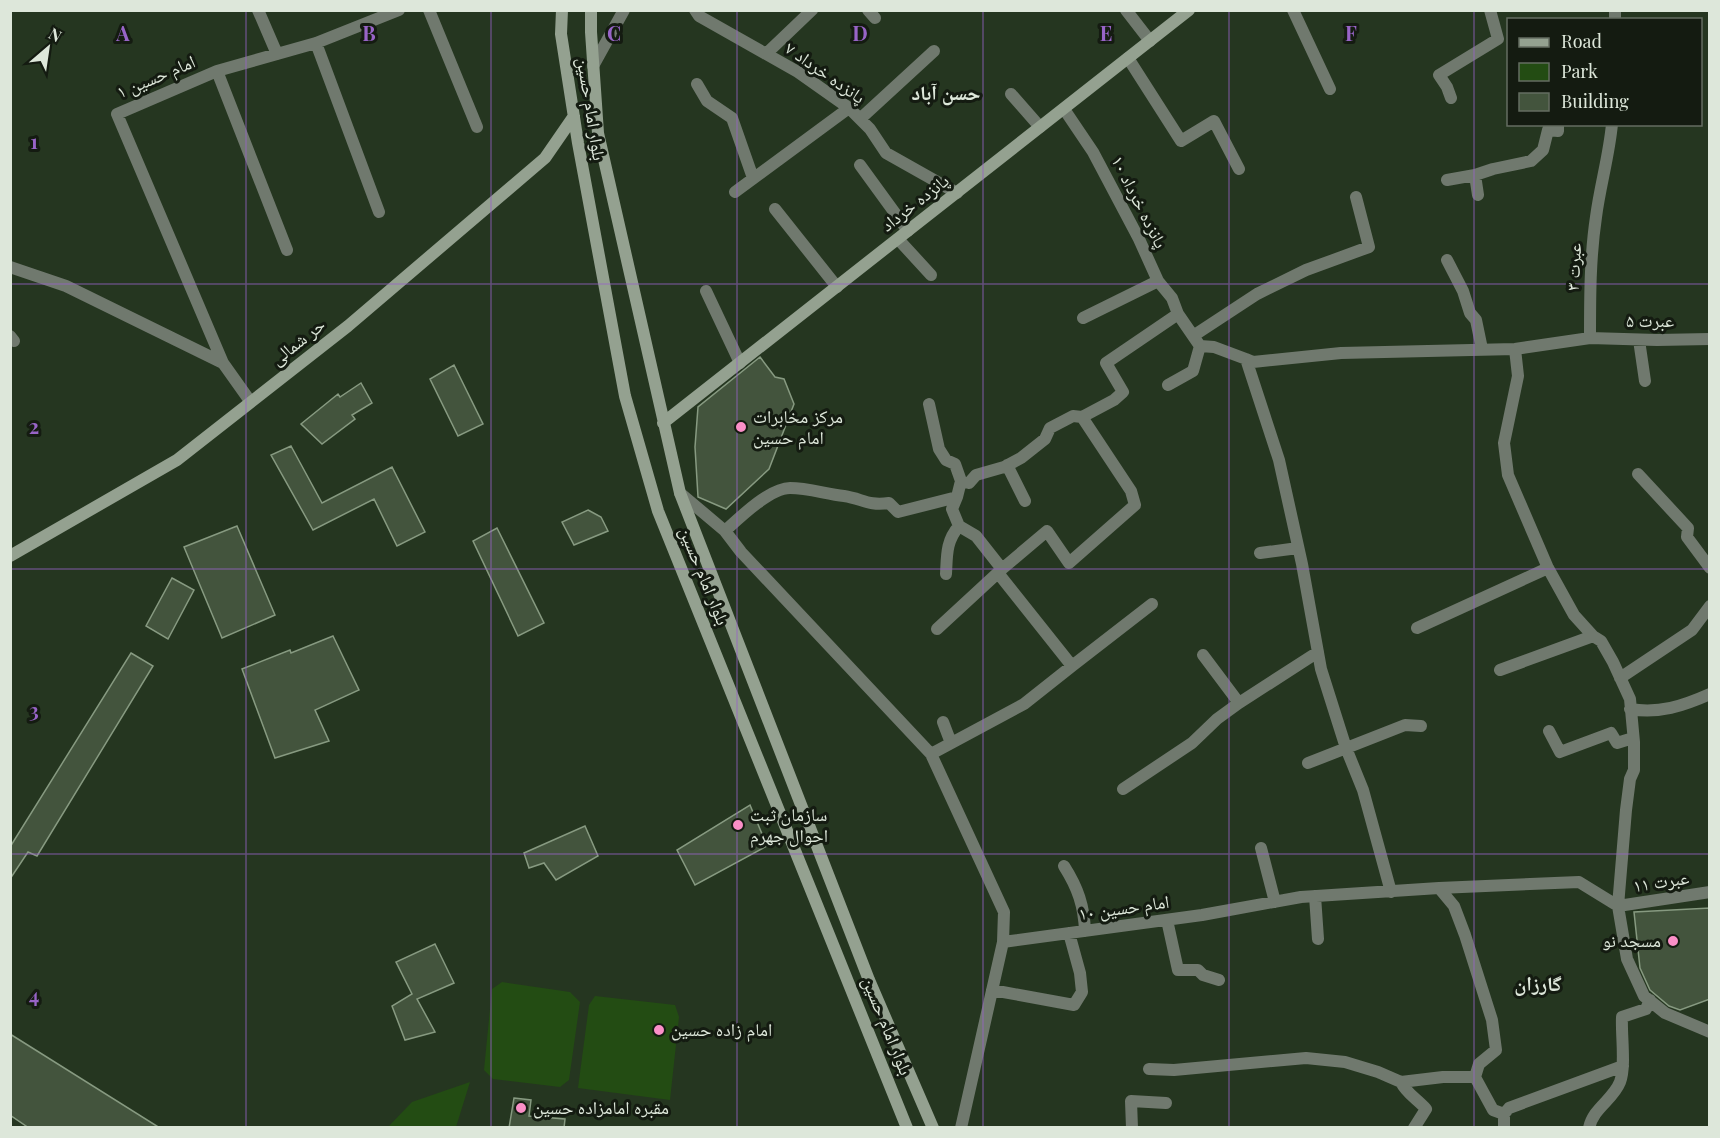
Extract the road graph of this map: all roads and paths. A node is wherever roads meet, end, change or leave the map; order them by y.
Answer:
1 (258, 10) edge
2 (399, 10) edge
3 (429, 10) edge
4 (562, 10) edge
5 (591, 10) edge
6 (624, 10) edge
7 (695, 10) edge
8 (812, 10) edge
9 (1126, 10) edge
10 (1189, 10) edge
11 (1293, 10) edge
12 (1490, 10) edge
13 (380, 14) edge
14 (1150, 41) junction
15 (316, 43) junction
16 (934, 51) dead end
17 (277, 54) junction
18 (766, 54) junction
19 (1128, 58) junction
20 (593, 66) junction
21 (217, 70) junction
22 (697, 84) dead end
23 (1330, 89) dead end
24 (1011, 94) dead end
25 (1451, 98) dead end
26 (849, 108) junction
27 (1064, 109) junction
28 (574, 116) junction
29 (860, 119) junction
30 (1558, 126) edge
31 (1612, 126) edge
32 (1040, 127) junction
33 (477, 128) dead end
34 (860, 165) dead end
35 (1239, 169) dead end
36 (1475, 175) junction
37 (753, 178) junction
38 (1447, 180) dead end
39 (735, 192) dead end
40 (957, 193) junction
41 (1478, 195) dead end
42 (1356, 197) dead end
43 (775, 209) dead end
44 (379, 212) dead end
45 (903, 235) junction
46 (287, 250) dead end
47 (1447, 261) dead end
48 (10, 267) edge
49 (931, 275) dead end
50 (1158, 280) junction
51 (837, 287) junction
52 (706, 291) dead end
53 (1178, 314) junction
54 (1083, 318) dead end
55 (1590, 338) junction
56 (1710, 339) edge
57 (1639, 340) junction
58 (1197, 341) junction
59 (1482, 349) junction
60 (1515, 349) junction
61 (1246, 359) junction
62 (224, 363) junction
63 (740, 363) junction
64 (1645, 381) dead end
65 (1168, 385) dead end
66 (250, 401) junction
67 (929, 404) dead end
68 (1082, 417) junction
69 (663, 423) junction
70 (1007, 465) junction
71 (1638, 474) dead end
72 (961, 481) junction
73 (680, 493) junction
74 (957, 497) junction
75 (1025, 501) dead end
76 (959, 526) junction
77 (725, 531) junction
78 (1298, 548) junction
79 (1260, 553) dead end
80 (11, 554) edge
81 (1548, 568) junction
82 (1710, 568) edge
83 (1000, 571) junction
84 (946, 574) dead end
85 (1152, 604) dead end
86 (1710, 606) edge
87 (1417, 628) dead end
88 (937, 629) dead end
89 (1593, 636) junction
90 (1318, 652) junction
91 (1203, 656) dead end
92 (1072, 666) junction
93 (1500, 670) dead end
94 (1620, 678) junction
95 (1710, 694) edge
96 (1239, 703) junction
97 (1630, 709) junction
98 (943, 722) dead end
99 (1421, 726) dead end
100 (1549, 731) dead end
101 (1634, 738) junction
102 (951, 743) junction
103 (1346, 747) junction
104 (931, 754) junction
105 (1308, 763) dead end
106 (1123, 789) dead end
107 (1260, 848) dead end
108 (1064, 866) dead end
109 (1439, 888) junction
110 (1391, 892) junction
111 (1710, 892) edge
112 (1315, 896) junction
113 (1275, 902) junction
114 (1618, 906) junction
115 (1167, 920) junction
116 (1085, 931) junction
117 (1069, 933) junction
118 (1318, 939) dead end
119 (1004, 942) junction
120 (857, 948) junction
121 (840, 957) junction
122 (1219, 980) dead end
123 (992, 990) junction
124 (1650, 1000) junction
125 (1707, 1028) edge
126 (1623, 1066) junction
127 (1149, 1069) dead end
128 (1474, 1077) junction
129 (1401, 1082) junction
130 (1166, 1102) dead end
131 (1504, 1114) junction
132 (907, 1128) edge
133 (933, 1128) edge
134 (961, 1128) edge
135 (1132, 1128) edge
136 (1414, 1128) edge
137 (1504, 1128) edge
138 (1589, 1128) edge

1 - 17 street
2 - 13 street, امام حسین ۱
3 - 33 street
4 - 28 main road, بلوار امام حسین
5 - 20 main road, بلوار امام حسین
6 - 20 street
7 - 18 street, پانزده خرداد ۷
8 - 18 street
9 - 14 street
10 - 14 main road, پانزده خرداد
11 - 23 street
12 - 25 street
13 - 15 street, امام حسین ۱
14 - 19 main road, پانزده خرداد
15 - 17 street, امام حسین ۱
15 - 44 street
16 - 29 street
17 - 21 street, امام حسین ۱
18 - 26 street, پانزده خرداد ۷
19 - 27 main road, پانزده خرداد
19 - 35 street
20 - 69 main road, بلوار امام حسین
21 - 46 street
21 - 62 street, امام حسین ۱
22 - 37 street
24 - 32 street
26 - 29 street, پانزده خرداد ۷
26 - 37 street
27 - 32 main road, پانزده خرداد
27 - 50 street, پانزده خرداد ۱۰
28 - 66 main road, حر شمالی
28 - 121 main road, بلوار امام حسین
29 - 40 street, پانزده خرداد ۷
30 - 36 street
31 - 55 street, عبرت ۳
32 - 40 main road, پانزده خرداد
34 - 45 street
36 - 38 street
36 - 41 street
37 - 39 street
40 - 45 main road, پانزده خرداد
42 - 58 street
43 - 51 street
45 - 49 street
45 - 51 main road, پانزده خرداد
47 - 59 street
48 - 62 street
50 - 53 street, پانزده خرداد ۱۰
50 - 54 street
51 - 63 main road, پانزده خرداد
52 - 63 street
53 - 58 street, پانزده خرداد ۱۰
53 - 68 street
55 - 57 street, عبرت ۵
55 - 60 street
56 - 57 street, عبرت ۵
57 - 64 street
58 - 61 street
58 - 65 street
59 - 60 street
59 - 61 street
60 - 81 street
61 - 78 street
62 - 66 street
63 - 69 main road, پانزده خرداد
66 - 80 main road, حر شمالی
67 - 72 street
68 - 70 street
68 - 83 street
69 - 73 main road, بلوار امام حسین
70 - 72 street
70 - 75 street
71 - 82 street
72 - 74 street
73 - 77 street
73 - 120 main road, بلوار امام حسین
74 - 76 street
74 - 77 street
76 - 83 street
76 - 84 street
77 - 104 street
78 - 79 street
78 - 90 street
81 - 87 street
81 - 89 street
83 - 88 street
83 - 92 street
85 - 92 street
86 - 94 street
89 - 93 street
89 - 94 street
90 - 96 street
90 - 103 street
91 - 96 street
92 - 102 street
94 - 97 street
95 - 97 street
96 - 106 street
97 - 101 street
98 - 102 street
99 - 103 street
100 - 101 street
101 - 114 street
102 - 104 street
103 - 105 street
103 - 110 street
104 - 119 street
107 - 113 street
108 - 116 street
109 - 110 street, امام حسین ۱۰
109 - 114 street, امام حسین ۱۰
109 - 128 street
110 - 112 street, امام حسین ۱۰
111 - 114 street, عبرت ۱۱
112 - 113 street, امام حسین ۱۰
112 - 118 street
113 - 115 street, امام حسین ۱۰
114 - 124 street
115 - 116 street, امام حسین ۱۰
115 - 122 street
116 - 117 street, امام حسین ۱۰
117 - 119 street, امام حسین ۱۰
117 - 123 street
119 - 123 street
120 - 121 main road
120 - 133 main road, بلوار امام حسین
121 - 132 main road, بلوار امام حسین
123 - 134 street
124 - 125 street
124 - 126 street
126 - 131 street
126 - 138 street
127 - 129 street
128 - 129 street
128 - 131 street
129 - 136 street
130 - 135 street
131 - 137 street

